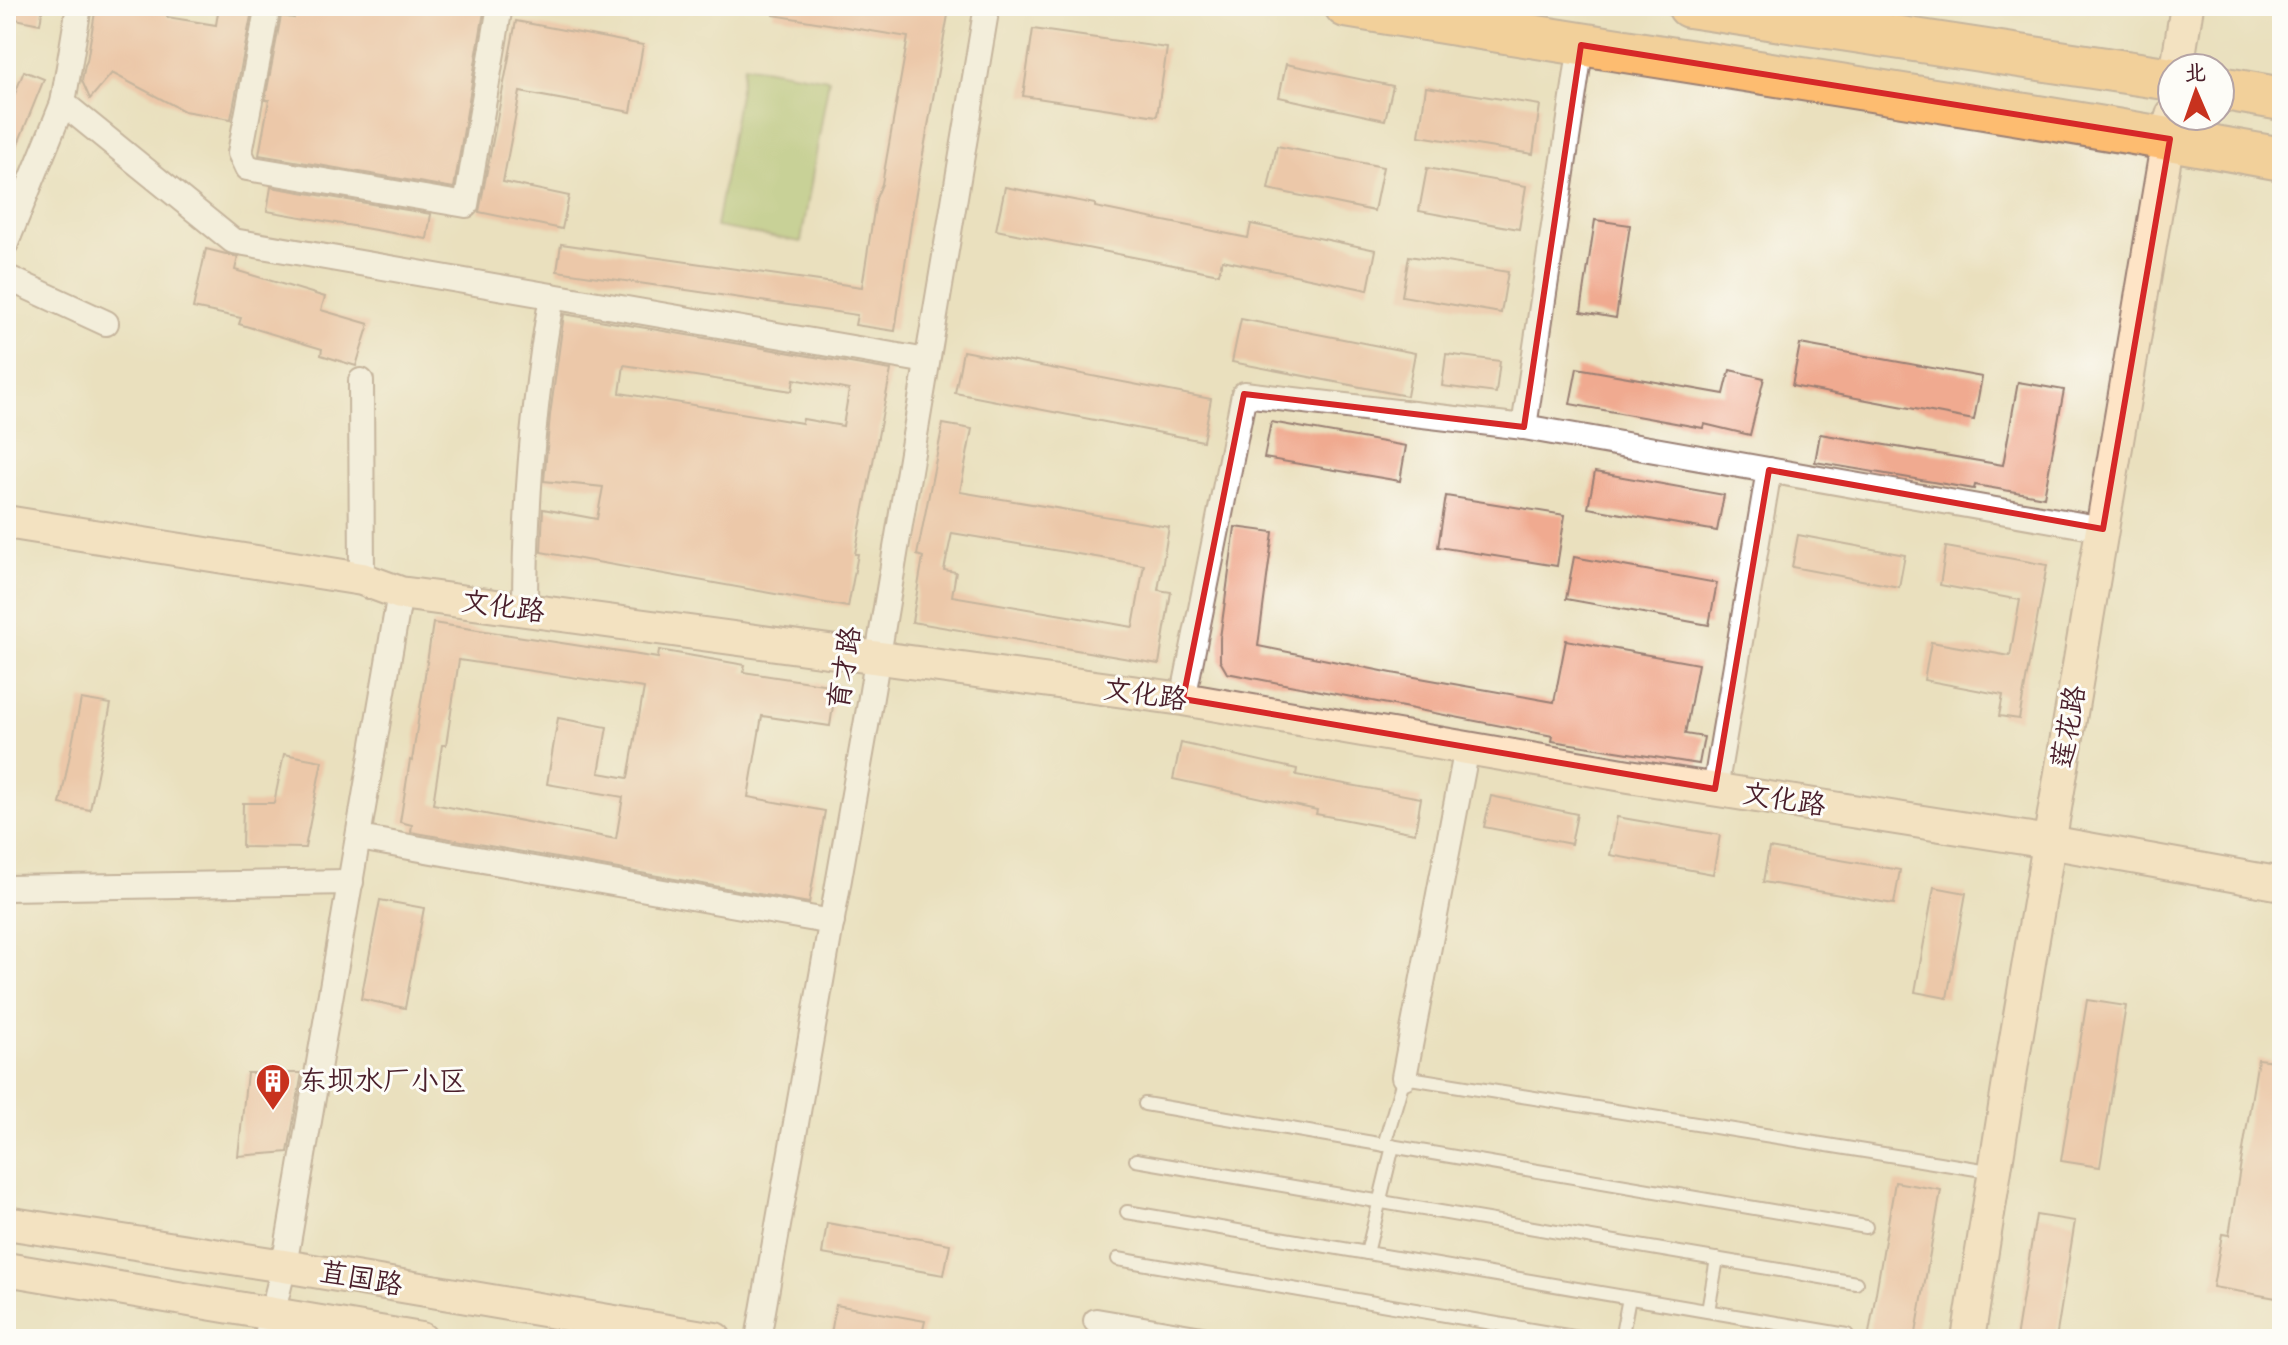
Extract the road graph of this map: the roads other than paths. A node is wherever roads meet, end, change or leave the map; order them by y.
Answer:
1 (79, 6) edge
2 (268, 6) edge
3 (500, 6) edge
4 (987, 6) edge
5 (1346, 6) edge
6 (1689, 6) edge
7 (2187, 6) edge
8 (1581, 45) junction
9 (2180, 52) edge
10 (2156, 77) edge
11 (2236, 91) edge
12 (2282, 99) edge
13 (63, 103) junction
14 (2156, 125) edge
15 (2170, 132) edge
16 (2188, 132) edge
17 (2282, 159) edge
18 (6, 243) edge
19 (6, 277) edge
20 (552, 296) junction
21 (106, 323) dead end
22 (927, 361) junction
23 (361, 381) dead end
24 (1524, 427) junction
25 (1769, 470) junction
26 (6, 522) edge
27 (2103, 529) junction
28 (362, 579) junction
29 (400, 593) junction
30 (525, 610) junction
31 (877, 659) junction
32 (1183, 699) junction
33 (1467, 748) junction
34 (1715, 789) junction
35 (359, 838) junction
36 (2049, 842) junction
37 (351, 882) junction
38 (2282, 884) edge
39 (6, 888) edge
40 (832, 922) junction
41 (1404, 1077) junction
42 (1145, 1104) dead end
43 (1389, 1146) junction
44 (1136, 1160) dead end
45 (1995, 1172) junction
46 (1379, 1202) junction
47 (1127, 1212) dead end
48 (6, 1223) edge
49 (1866, 1227) dead end
50 (1367, 1253) junction
51 (1118, 1259) dead end
52 (1717, 1259) junction
53 (284, 1266) junction
54 (6, 1269) edge
55 (1856, 1283) dead end
56 (1629, 1298) junction
57 (1708, 1311) junction
58 (1096, 1321) dead end
59 (269, 1326) edge
60 (1847, 1335) dead end
61 (421, 1339) edge
62 (715, 1339) edge
63 (758, 1339) edge
64 (1202, 1339) edge
65 (1585, 1339) edge
66 (1621, 1339) edge
67 (1968, 1339) edge

1 - 13 street
2 - 3 street
4 - 22 street, 育才路
5 - 8 highway
6 - 10 highway
7 - 9 street
8 - 14 highway
8 - 24 street
11 - 12 highway
13 - 18 street
13 - 20 street
15 - 27 street, 莲花路
16 - 17 highway
19 - 21 street
20 - 22 street
20 - 30 street
22 - 31 street, 育才路
23 - 28 street
24 - 25 street
24 - 32 street
25 - 27 street
25 - 34 street
26 - 28 street, 文化路
27 - 36 street, 莲花路
28 - 29 street, 文化路
29 - 30 street, 文化路
29 - 35 street
30 - 31 street, 文化路
31 - 32 street, 文化路
31 - 40 street, 育才路
32 - 33 street, 文化路
33 - 34 street, 文化路
33 - 41 street
34 - 36 street, 文化路
35 - 37 street
35 - 40 street
36 - 38 street, 文化路
36 - 45 street, 莲花路
37 - 39 street
37 - 53 street
40 - 63 street, 育才路
41 - 43 lane
41 - 45 lane
42 - 43 lane
43 - 46 lane
43 - 49 lane
44 - 46 lane
45 - 67 street, 莲花路
46 - 50 lane
46 - 52 lane
47 - 50 lane
48 - 53 street, 苴国路
50 - 56 lane
51 - 65 lane
52 - 55 lane
52 - 57 lane
53 - 59 street
53 - 62 street, 苴国路
54 - 59 street, 苴国路
56 - 57 lane
56 - 66 lane
57 - 60 lane
58 - 64 street
59 - 61 street, 苴国路

